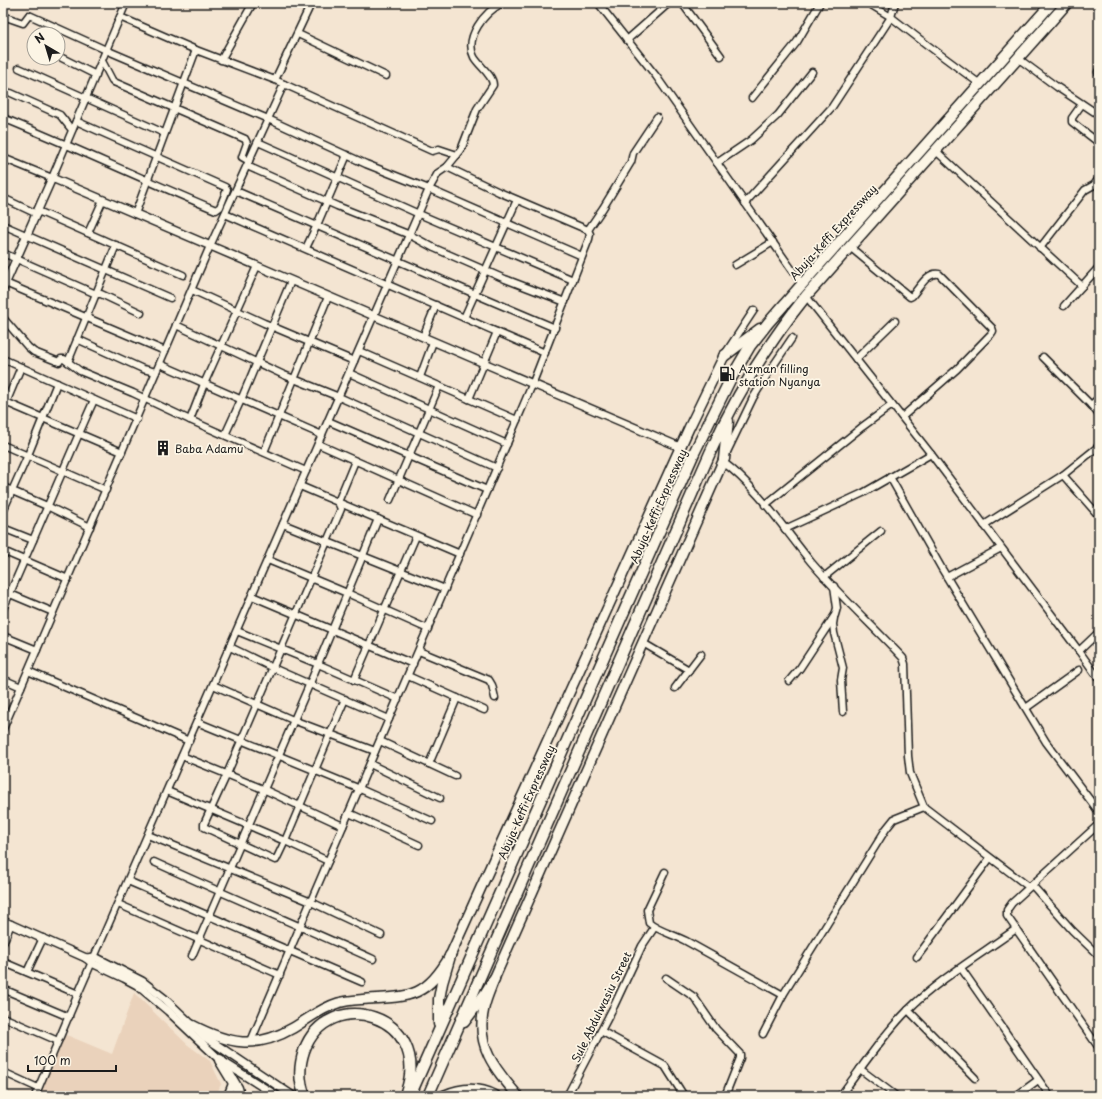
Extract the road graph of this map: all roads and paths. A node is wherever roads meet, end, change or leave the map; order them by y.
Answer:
1 (5, 3) edge
2 (126, 3) edge
3 (254, 3) edge
4 (502, 3) edge
5 (598, 3) edge
6 (669, 3) edge
7 (682, 3) edge
8 (820, 3) edge
9 (868, 3) edge
10 (895, 3) edge
11 (1052, 3) edge
12 (1067, 3) edge
13 (310, 6) dead end
14 (3, 8) edge
15 (3, 16) edge
16 (120, 16) junction
17 (891, 17) junction
18 (298, 34) junction
19 (627, 40) junction
20 (106, 50) junction
21 (196, 50) junction
22 (721, 56) dead end
23 (1018, 59) junction
24 (66, 60) edge
25 (221, 60) junction
26 (102, 61) junction
27 (19, 68) dead end
28 (812, 72) dead end
29 (96, 75) junction
30 (386, 76) dead end
31 (275, 80) junction
32 (183, 83) junction
33 (284, 84) junction
34 (980, 84) junction
35 (10, 93) dead end
36 (86, 97) junction
37 (752, 98) dead end
38 (1082, 104) junction
39 (174, 107) junction
40 (1099, 115) edge
41 (657, 117) dead end
42 (3, 118) edge
43 (268, 119) junction
44 (76, 121) junction
45 (72, 130) junction
46 (164, 133) junction
47 (258, 142) junction
48 (1099, 143) edge
49 (66, 144) junction
50 (936, 151) junction
51 (347, 155) junction
52 (457, 155) junction
53 (156, 157) junction
54 (3, 158) edge
55 (248, 163) junction
56 (717, 163) junction
57 (447, 167) junction
58 (52, 178) junction
59 (337, 178) junction
60 (1099, 178) edge
61 (147, 181) junction
62 (429, 189) junction
63 (236, 191) junction
64 (3, 198) edge
65 (104, 200) junction
66 (517, 200) junction
67 (327, 202) junction
68 (745, 203) junction
69 (38, 212) junction
70 (135, 214) junction
71 (225, 214) junction
72 (419, 214) junction
73 (508, 223) junction
74 (3, 225) edge
75 (317, 225) junction
76 (588, 230) junction
77 (88, 233) junction
78 (410, 235) junction
79 (27, 236) junction
80 (773, 242) junction
81 (116, 245) junction
82 (210, 246) junction
83 (497, 247) junction
84 (850, 247) junction
85 (306, 248) junction
86 (1040, 248) junction
87 (3, 253) edge
88 (582, 256) junction
89 (17, 259) junction
90 (398, 261) junction
91 (734, 265) dead end
92 (257, 266) junction
93 (1099, 267) edge
94 (106, 269) junction
95 (486, 271) junction
96 (183, 275) dead end
97 (573, 280) junction
98 (291, 281) junction
99 (388, 284) junction
100 (802, 284) junction
101 (4, 285) edge
102 (1082, 286) junction
103 (192, 290) junction
104 (96, 294) junction
105 (475, 294) junction
106 (806, 296) junction
107 (328, 297) junction
108 (170, 298) dead end
109 (565, 302) junction
110 (436, 305) junction
111 (1064, 306) dead end
112 (754, 310) dead end
113 (237, 311) junction
114 (141, 313) dead end
115 (374, 316) junction
116 (86, 317) junction
117 (3, 318) edge
118 (464, 318) junction
119 (895, 321) dead end
120 (768, 323) junction
121 (176, 325) junction
122 (272, 327) junction
123 (555, 328) junction
124 (497, 332) junction
125 (423, 337) junction
126 (792, 338) dead end
127 (77, 339) junction
128 (310, 342) junction
129 (433, 342) junction
130 (221, 346) junction
131 (165, 351) junction
132 (359, 351) junction
133 (545, 353) junction
134 (724, 356) junction
135 (1043, 357) dead end
136 (3, 359) edge
137 (856, 359) junction
138 (354, 361) junction
139 (68, 362) junction
140 (257, 362) junction
141 (160, 364) junction
142 (483, 364) junction
143 (21, 367) junction
144 (156, 372) junction
145 (349, 373) junction
146 (420, 377) junction
147 (294, 379) junction
148 (57, 383) junction
149 (204, 384) junction
150 (532, 385) junction
151 (439, 386) junction
152 (339, 397) junction
153 (1099, 398) edge
154 (145, 399) junction
155 (469, 399) junction
156 (94, 400) junction
157 (242, 400) junction
158 (5, 402) edge
159 (892, 405) junction
160 (1091, 405) junction
161 (732, 407) junction
162 (430, 409) junction
163 (3, 410) edge
164 (1099, 415) edge
165 (278, 416) junction
166 (43, 417) junction
167 (902, 417) junction
168 (136, 419) junction
169 (190, 420) junction
170 (517, 420) junction
171 (328, 421) junction
172 (79, 433) junction
173 (418, 433) junction
174 (225, 435) junction
175 (322, 435) junction
176 (318, 444) junction
177 (507, 444) junction
178 (3, 445) edge
179 (1099, 446) edge
180 (680, 447) junction
181 (122, 452) junction
182 (264, 452) junction
183 (931, 454) junction
184 (28, 455) junction
185 (408, 456) junction
186 (724, 460) junction
187 (355, 461) junction
188 (497, 468) junction
189 (62, 470) junction
190 (306, 471) junction
191 (1063, 475) junction
192 (890, 477) junction
193 (398, 480) junction
194 (300, 486) junction
195 (3, 487) edge
196 (106, 490) junction
197 (487, 490) junction
198 (12, 491) junction
199 (390, 500) dead end
200 (338, 502) junction
201 (765, 505) junction
202 (47, 506) junction
203 (3, 511) edge
204 (477, 515) junction
205 (1099, 516) edge
206 (378, 520) junction
207 (283, 524) junction
208 (984, 525) junction
209 (90, 527) junction
210 (3, 528) edge
211 (785, 529) junction
212 (881, 531) dead end
213 (416, 536) junction
214 (33, 540) junction
215 (327, 542) junction
216 (1001, 548) junction
217 (3, 551) edge
218 (460, 554) junction
219 (362, 557) junction
220 (268, 560) junction
221 (25, 561) junction
222 (400, 572) junction
223 (824, 577) junction
224 (947, 577) junction
225 (68, 578) junction
226 (312, 579) junction
227 (834, 586) junction
228 (445, 590) junction
229 (3, 592) edge
230 (347, 593) junction
231 (10, 594) junction
232 (252, 596) junction
233 (3, 609) edge
234 (384, 610) junction
235 (53, 612) junction
236 (296, 615) junction
237 (835, 615) junction
238 (428, 629) junction
239 (332, 630) junction
240 (237, 631) junction
241 (1099, 632) edge
242 (3, 636) edge
243 (643, 643) junction
244 (369, 646) junction
245 (230, 647) junction
246 (281, 649) junction
247 (37, 650) junction
248 (418, 651) junction
249 (1079, 651) junction
250 (701, 654) dead end
251 (318, 664) junction
252 (413, 664) junction
253 (273, 668) junction
254 (689, 670) junction
255 (1079, 670) dead end
256 (28, 671) junction
257 (408, 676) junction
258 (3, 679) edge
259 (1099, 679) edge
260 (354, 680) junction
261 (789, 681) dead end
262 (309, 683) junction
263 (213, 685) junction
264 (21, 687) junction
265 (675, 688) dead end
266 (457, 698) junction
267 (495, 698) dead end
268 (345, 699) junction
269 (398, 699) junction
270 (257, 704) junction
271 (1026, 708) junction
272 (484, 710) dead end
273 (843, 712) dead end
274 (389, 719) junction
275 (293, 720) junction
276 (5, 721) edge
277 (197, 722) junction
278 (3, 729) edge
279 (330, 734) junction
280 (241, 740) junction
281 (189, 741) junction
282 (380, 741) junction
283 (375, 751) junction
284 (278, 755) junction
285 (182, 756) junction
286 (370, 764) junction
287 (429, 764) junction
288 (314, 770) junction
289 (227, 774) junction
290 (455, 776) dead end
291 (263, 789) junction
292 (360, 789) junction
293 (167, 792) junction
294 (440, 798) dead end
295 (300, 806) junction
296 (924, 807) junction
297 (211, 810) junction
298 (1099, 812) edge
299 (349, 813) junction
300 (432, 821) dead end
301 (1099, 824) edge
302 (247, 825) junction
303 (343, 826) junction
304 (148, 835) junction
305 (285, 841) junction
306 (239, 844) junction
307 (420, 845) dead end
308 (990, 858) junction
309 (328, 861) junction
310 (154, 862) dead end
311 (229, 868) junction
312 (664, 872) dead end
313 (128, 881) junction
314 (1030, 886) junction
315 (219, 892) junction
316 (311, 902) junction
317 (118, 904) junction
318 (209, 915) junction
319 (3, 921) edge
320 (11, 924) junction
321 (300, 926) junction
322 (654, 928) junction
323 (1016, 929) junction
324 (381, 935) dead end
325 (43, 938) junction
326 (199, 939) junction
327 (3, 943) edge
328 (290, 951) junction
329 (192, 956) dead end
330 (450, 956) junction
331 (1099, 956) edge
332 (917, 957) dead end
333 (373, 959) dead end
334 (93, 960) junction
335 (3, 962) edge
336 (961, 968) junction
337 (27, 972) junction
338 (280, 975) junction
339 (666, 978) dead end
340 (494, 979) junction
341 (362, 982) dead end
342 (3, 989) edge
343 (78, 994) junction
344 (783, 995) junction
345 (908, 1010) junction
346 (3, 1017) edge
347 (69, 1017) junction
348 (192, 1025) junction
349 (439, 1029) junction
350 (456, 1031) junction
351 (601, 1031) junction
352 (763, 1034) dead end
353 (58, 1041) junction
354 (251, 1041) junction
355 (1099, 1048) edge
356 (220, 1060) junction
357 (860, 1069) junction
358 (3, 1072) edge
359 (975, 1078) dead end
360 (1038, 1080) junction
361 (233, 1081) junction
362 (38, 1088) junction
363 (841, 1095) dead end
364 (35, 1096) edge
365 (227, 1096) edge
366 (239, 1096) edge
367 (277, 1096) edge
368 (293, 1096) edge
369 (305, 1096) edge
370 (404, 1096) edge
371 (410, 1096) edge
372 (428, 1096) edge
373 (444, 1096) edge
374 (495, 1096) edge
375 (518, 1096) edge
376 (567, 1096) edge
377 (684, 1096) edge
378 (725, 1096) edge
379 (896, 1096) edge
380 (1016, 1096) edge
381 (1050, 1096) edge

1 - 14 street
2 - 16 street
3 - 25 street
4 - 52 street
5 - 19 street
6 - 19 street
7 - 22 street
8 - 37 street
9 - 17 street
10 - 17 street
11 - 34 highway, Abuja-Keffi Expressway
12 - 23 highway, Abuja-Keffi Expressway
13 - 18 street
15 - 20 street
16 - 20 street
16 - 21 street
17 - 34 street
17 - 68 street
18 - 30 street
18 - 31 street
19 - 56 street
20 - 26 street
20 - 32 street
21 - 25 street
21 - 32 street
23 - 38 street
23 - 50 highway, Abuja-Keffi Expressway
24 - 29 street
25 - 31 street
26 - 29 street
26 - 39 street
27 - 36 street
28 - 56 street
29 - 36 street
31 - 33 street
32 - 39 street
32 - 43 street
33 - 43 street
33 - 52 street
34 - 100 highway, Abuja-Keffi Expressway
35 - 45 street
36 - 44 street
36 - 46 street
38 - 40 street
38 - 48 street
39 - 46 street
39 - 55 street
41 - 76 street
42 - 49 street
43 - 47 street
43 - 51 street
44 - 45 street
44 - 53 street
45 - 49 street
46 - 53 street
47 - 55 street
47 - 59 street
49 - 58 street
49 - 61 street
50 - 84 highway, Abuja-Keffi Expressway
50 - 86 street
51 - 59 street
51 - 62 street
52 - 57 street
53 - 61 street
53 - 61 street
54 - 58 street
55 - 63 street
55 - 67 street
56 - 68 street
57 - 62 street
57 - 66 street
58 - 65 street
58 - 69 street
59 - 67 street
59 - 72 street
60 - 86 street
61 - 70 street
62 - 72 street
62 - 73 street
63 - 71 street
63 - 75 street
64 - 69 street
65 - 70 street
65 - 77 street
66 - 73 street
66 - 76 street
67 - 75 street
67 - 78 street
68 - 80 street
69 - 77 street
69 - 79 street
70 - 82 street
71 - 82 street
71 - 85 street
72 - 78 street
72 - 83 street
73 - 83 street
73 - 88 street
74 - 79 street
75 - 85 street
75 - 90 street
76 - 88 street
77 - 81 street
78 - 90 street
78 - 95 street
79 - 89 street
79 - 94 street
80 - 91 street
80 - 100 street
81 - 94 street
81 - 96 street
82 - 92 street
82 - 103 street
83 - 95 street
83 - 97 street
84 - 106 highway, Abuja-Keffi Expressway
84 - 167 street
85 - 99 street
86 - 102 street
87 - 89 street
88 - 97 street
89 - 101 street
89 - 104 street
90 - 99 street
90 - 105 street
92 - 98 street
92 - 113 street
93 - 102 street
94 - 104 street
94 - 108 street
95 - 105 street
95 - 109 street
97 - 109 street
98 - 107 street
98 - 122 street
99 - 110 street
99 - 115 street
100 - 120 highway, Abuja-Keffi Expressway
101 - 116 street
102 - 111 street
103 - 113 street
103 - 121 street
104 - 114 street
104 - 116 street
105 - 118 street
105 - 123 street
106 - 137 street
106 - 161 highway, Abuja-Keffi Expressway
107 - 115 street
107 - 128 street
109 - 123 street
110 - 118 street
110 - 125 street
112 - 134 street
113 - 122 street
113 - 130 street
115 - 125 street
115 - 132 street
116 - 127 street
116 - 131 street
117 - 139 street
118 - 124 street
119 - 137 street
120 - 134 highway
120 - 349 highway, Abuja-Keffi Expressway
121 - 130 street
121 - 131 street
122 - 128 street
122 - 140 street
123 - 133 street
124 - 133 street
124 - 142 street
125 - 129 street
126 - 186 street
127 - 139 street
127 - 144 street
128 - 138 street
128 - 147 street
129 - 142 street
129 - 146 street
130 - 140 street
130 - 149 street
131 - 141 street
132 - 138 street
132 - 146 street
133 - 150 street
134 - 180 main road, Abuja-Keffi Expressway
135 - 160 street
136 - 143 street
137 - 159 street
138 - 145 street
139 - 154 street
140 - 147 street
140 - 157 street
141 - 144 street
141 - 149 street
142 - 150 street
142 - 155 street
143 - 148 street
143 - 158 street
144 - 154 street
145 - 152 street
145 - 162 street
146 - 151 street
147 - 152 street
147 - 165 street
148 - 156 street
148 - 166 street
149 - 157 street
149 - 169 street
150 - 170 street
150 - 180 street
151 - 155 street
151 - 162 street
152 - 171 street
152 - 173 street
153 - 160 street
154 - 168 street
154 - 169 street
155 - 170 street
156 - 168 street
156 - 172 street
157 - 165 street
157 - 174 street
158 - 163 street
158 - 166 street
159 - 167 street
159 - 201 street
160 - 164 street
161 - 186 highway
161 - 350 highway, Abuja-Keffi Expressway
162 - 173 street
162 - 177 street
165 - 175 street
165 - 182 street
166 - 172 street
166 - 184 street
167 - 183 street
168 - 181 street
169 - 174 street
170 - 177 street
171 - 175 street
171 - 185 street
172 - 181 street
172 - 189 street
173 - 185 street
173 - 188 street
174 - 182 street
175 - 176 street
176 - 187 street
176 - 190 street
177 - 188 street
178 - 184 street
179 - 191 street
180 - 330 main road, Abuja-Keffi Expressway
181 - 196 street
182 - 190 street
183 - 192 street
183 - 208 street
184 - 189 street
184 - 198 street
185 - 193 street
185 - 197 street
186 - 201 street
186 - 243 main road
187 - 193 street
187 - 200 street
188 - 197 street
189 - 196 street
189 - 202 street
190 - 194 street
191 - 205 street
191 - 208 street
192 - 211 street
192 - 224 street
193 - 199 street
193 - 204 street
194 - 200 street
194 - 207 street
195 - 198 street
196 - 209 street
197 - 204 street
198 - 202 street
198 - 203 street
200 - 206 street
200 - 215 street
201 - 211 street
202 - 209 street
202 - 214 street
204 - 218 street
206 - 213 street
206 - 219 street
207 - 215 street
207 - 220 street
208 - 216 street
209 - 225 street
210 - 214 street
211 - 223 street
212 - 223 street
213 - 218 street
213 - 222 street
214 - 221 street
215 - 219 street
215 - 226 street
216 - 224 street
216 - 249 street
217 - 221 street
218 - 228 street
219 - 222 street
219 - 230 street
220 - 226 street
220 - 232 street
221 - 225 street
221 - 231 street
222 - 228 street
222 - 234 street
223 - 227 street
224 - 271 street
225 - 235 street
226 - 230 street
226 - 236 street
227 - 237 street
227 - 296 street
228 - 238 street
229 - 231 street
230 - 234 street
230 - 239 street
231 - 233 street
231 - 235 street
232 - 236 street
232 - 240 street
234 - 238 street
234 - 244 street
235 - 247 street
236 - 239 street
236 - 246 street
237 - 261 street
237 - 273 street
238 - 248 street
239 - 244 street
239 - 251 street
240 - 245 street
240 - 246 street
241 - 249 street
242 - 247 street
243 - 254 street
243 - 340 main road
244 - 252 street
244 - 260 street
245 - 253 street
245 - 263 street
246 - 251 street
246 - 253 street
247 - 256 street
248 - 252 street
248 - 267 street
249 - 259 street
250 - 254 street
251 - 260 street
251 - 262 street
252 - 257 street
253 - 262 street
253 - 270 street
254 - 265 street
255 - 271 street
256 - 264 street
256 - 281 street
257 - 266 street
257 - 269 street
258 - 264 street
260 - 269 street
262 - 268 street
262 - 275 street
263 - 270 street
263 - 277 street
264 - 276 street
266 - 272 street
266 - 287 street
268 - 274 street
268 - 279 street
269 - 274 street
270 - 275 street
270 - 280 street
271 - 298 street
274 - 282 street
275 - 279 street
275 - 284 street
276 - 278 street
277 - 280 street
277 - 281 street
279 - 283 street
279 - 288 street
280 - 284 street
280 - 289 street
281 - 285 street
282 - 283 street
282 - 287 street
283 - 286 street
284 - 288 street
284 - 291 street
285 - 289 street
285 - 293 street
286 - 292 street
286 - 294 street
287 - 290 street
288 - 292 street
288 - 295 street
289 - 291 street
289 - 297 street
291 - 295 street
291 - 302 street
292 - 299 street
292 - 300 street
293 - 297 street
293 - 304 street
295 - 303 street
295 - 305 street
296 - 308 street
296 - 344 street
297 - 302 street
297 - 306 street
299 - 303 street
299 - 307 street
301 - 314 street
302 - 305 street
302 - 306 street
303 - 309 street
304 - 311 street
304 - 313 street
305 - 306 street
305 - 309 street
306 - 311 street
308 - 314 street
308 - 332 street
309 - 316 street
310 - 315 street
311 - 315 street
311 - 316 street
312 - 322 street
313 - 317 street
313 - 318 street
314 - 323 street
314 - 331 street
315 - 318 street
315 - 321 street
316 - 321 street
316 - 324 street
317 - 326 street
317 - 334 street
318 - 326 street
318 - 328 street
319 - 320 street
320 - 325 street
320 - 327 street
321 - 328 street
321 - 333 street
322 - 344 street
322 - 351 street, Sule Abdulwasiu Street
323 - 336 street
323 - 355 street
325 - 334 street
325 - 337 street
326 - 329 street
326 - 338 street
328 - 338 street
328 - 341 street
330 - 349 highway
330 - 354 main road, Abuja-Keffi Expressway
334 - 343 street
334 - 348 street
334 - 356 street
335 - 337 street
336 - 345 street
336 - 360 street
337 - 343 street
338 - 354 street
339 - 378 street
340 - 350 highway
340 - 375 main road
342 - 347 street
343 - 347 street
344 - 352 street
345 - 357 street
345 - 359 street
346 - 353 street
347 - 353 street
348 - 354 main road, Abuja-Keffi Expressway
348 - 368 street
349 - 371 highway, Abuja-Keffi Expressway
350 - 372 highway, Abuja-Keffi Expressway
351 - 376 street, Sule Abdulwasiu Street
351 - 377 street
353 - 362 street
356 - 361 highway
356 - 367 street
357 - 363 street
357 - 379 street
358 - 362 street
360 - 380 street
360 - 381 street
361 - 365 street
361 - 366 highway
362 - 364 street
369 - 370 highway
373 - 374 highway

